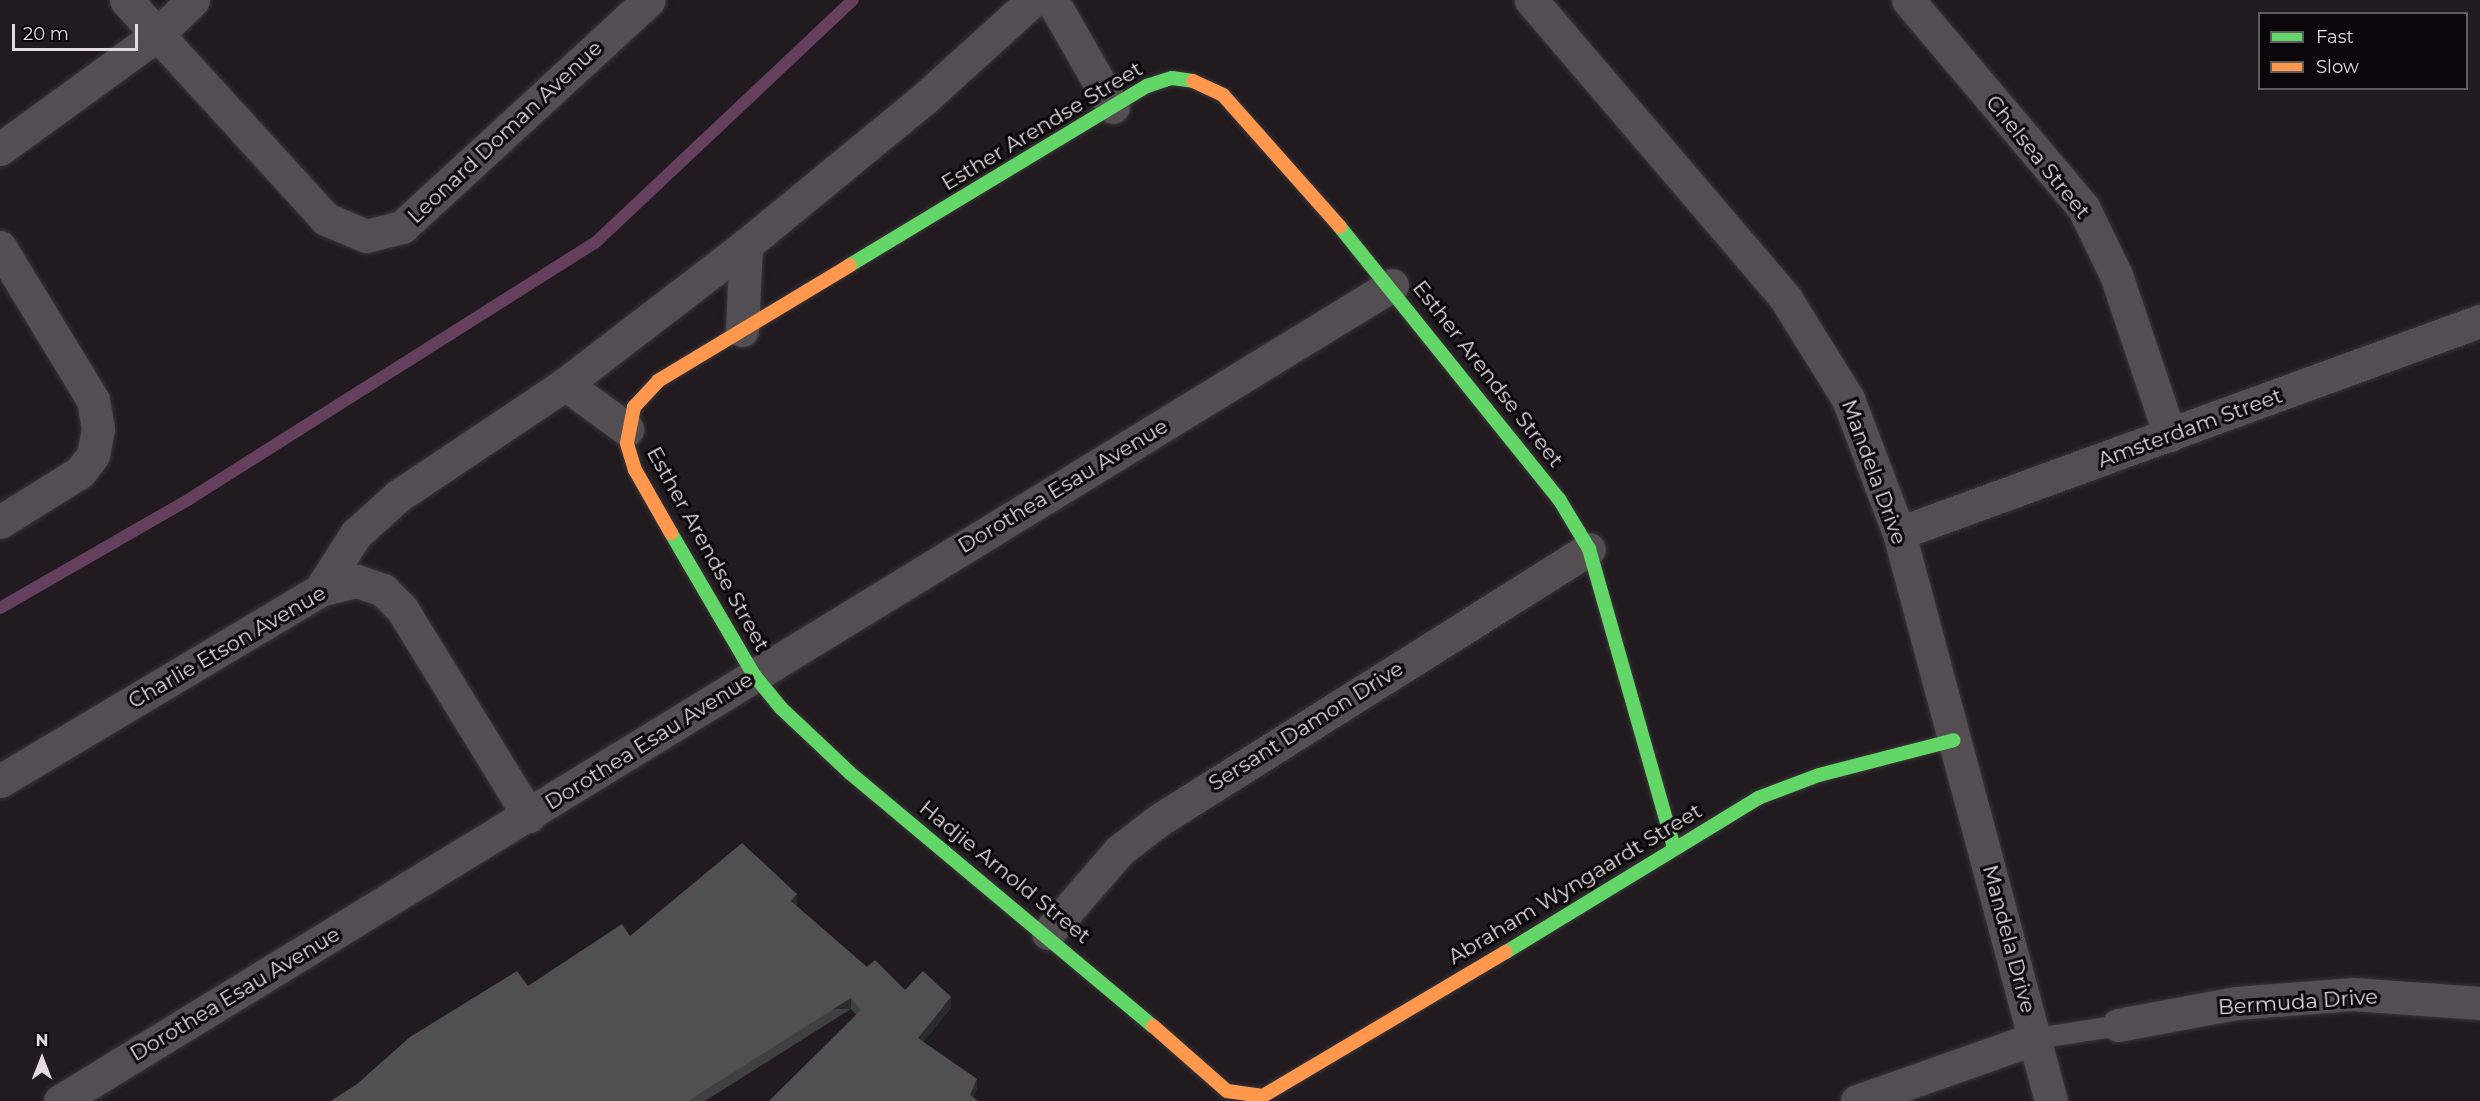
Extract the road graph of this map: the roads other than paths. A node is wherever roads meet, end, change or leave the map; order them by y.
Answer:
1 (126, 0) edge
2 (193, 0) edge
3 (649, 0) edge
4 (1033, 0) edge
5 (1052, 0) edge
6 (1531, 0) edge
7 (1908, 0) edge
8 (158, 34) junction
9 (1113, 107) junction
10 (0, 149) edge
11 (746, 245) junction
12 (0, 247) edge
13 (1392, 285) junction
14 (2480, 321) edge
15 (742, 330) junction
16 (565, 384) junction
17 (627, 429) junction
18 (2170, 435) junction
19 (0, 522) edge
20 (1899, 533) junction
21 (1589, 549) junction
22 (320, 590) junction
23 (754, 675) junction
24 (1954, 740) junction
25 (0, 781) edge
26 (529, 816) junction
27 (1674, 847) junction
28 (1048, 933) junction
29 (2480, 1003) edge
30 (2118, 1025) joint
31 (2036, 1038) junction
32 (1235, 1095) joint
33 (60, 1101) edge
34 (1857, 1101) edge
35 (2051, 1101) edge

1 - 8 street, Leonard Doman Avenue
2 - 8 street
3 - 8 street, Leonard Doman Avenue
4 - 11 street
5 - 9 street
6 - 20 street, Mandela Drive
7 - 18 street, Chelsea Street
8 - 10 street
9 - 13 street, Esther Arendse Street
9 - 15 street, Esther Arendse Street
11 - 15 street
11 - 16 street
12 - 19 street
13 - 21 street, Esther Arendse Street
13 - 23 street, Dorothea Esau Avenue
14 - 18 street, Amsterdam Street
15 - 17 street, Esther Arendse Street
16 - 17 street
16 - 22 street
17 - 23 street, Esther Arendse Street
18 - 20 street, Amsterdam Street
20 - 24 street, Mandela Drive
21 - 27 street, Esther Arendse Street
21 - 28 street, Sersant Damon Drive
22 - 25 street, Charlie Etson Avenue
22 - 26 street, Charlie Etson Avenue
23 - 26 street, Dorothea Esau Avenue
23 - 28 street, Hadjie Arnold Street
24 - 27 street, Abraham Wyngaardt Street
24 - 31 street, Mandela Drive
26 - 33 street, Dorothea Esau Avenue
27 - 32 street, Abraham Wyngaardt Street
28 - 32 street, Hadjie Arnold Street
29 - 30 street, Bermuda Drive
30 - 31 lane
31 - 34 street
31 - 35 street, Mandela Drive

